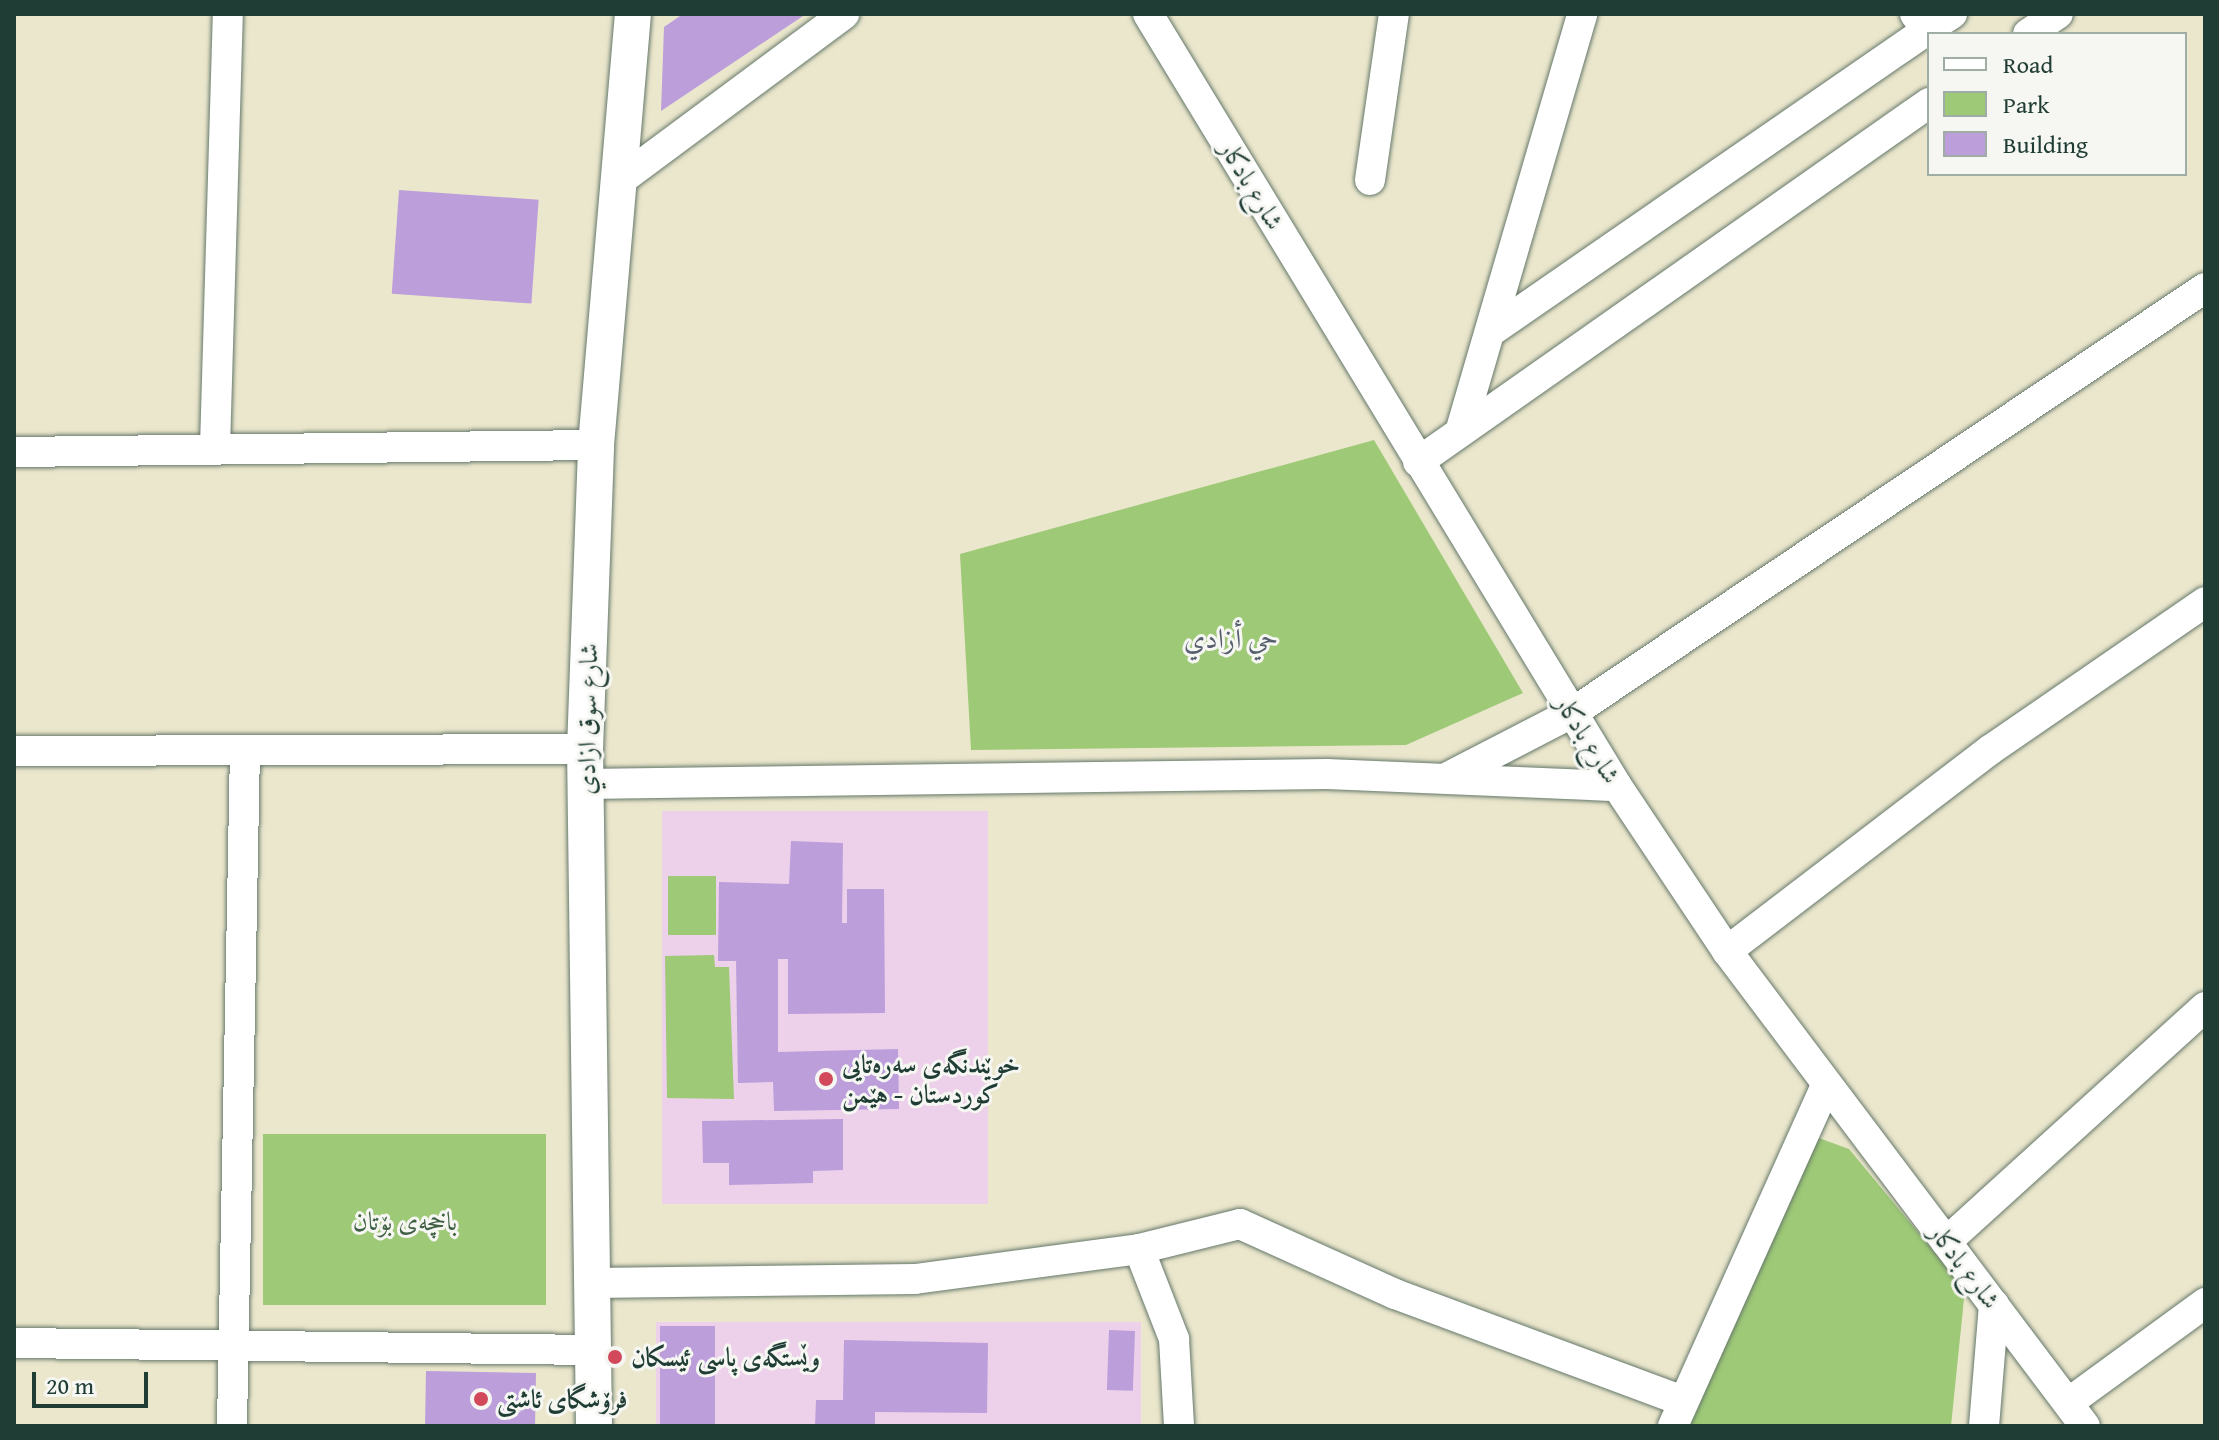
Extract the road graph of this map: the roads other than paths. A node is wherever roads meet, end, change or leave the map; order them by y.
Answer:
1 (228, 14) edge
2 (633, 14) edge
3 (844, 14) edge
4 (1148, 14) edge
5 (1394, 14) edge
6 (1582, 14) edge
7 (1932, 19) edge
8 (1927, 104) edge
9 (1370, 180) dead end
10 (618, 182) junction
11 (2205, 288) edge
12 (1493, 330) junction
13 (1461, 429) junction
14 (596, 445) junction
15 (215, 447) junction
16 (14, 452) edge
17 (1418, 462) junction
18 (2205, 602) edge
19 (1572, 713) junction
20 (14, 751) edge
21 (245, 752) junction
22 (585, 766) junction
23 (1445, 779) junction
24 (1617, 786) junction
25 (1727, 951) junction
26 (2205, 1007) edge
27 (1826, 1085) junction
28 (1946, 1242) junction
29 (1139, 1249) junction
30 (592, 1283) junction
31 (2205, 1303) edge
32 (1994, 1304) junction
33 (14, 1343) edge
34 (233, 1345) junction
35 (593, 1350) junction
36 (1678, 1414) edge
37 (2077, 1414) edge
38 (232, 1426) edge
39 (594, 1426) edge
40 (1179, 1426) edge
41 (1984, 1426) edge

1 - 15 street
2 - 10 street, شارع سوق ازادي
3 - 10 street
4 - 17 street, شارع بادكار
5 - 9 street
6 - 12 street
7 - 12 street
8 - 13 street
10 - 14 street, شارع سوق ازادي
11 - 19 street
12 - 13 street
13 - 17 street
14 - 15 street
14 - 22 street, شارع سوق ازادي
15 - 16 street
17 - 19 street, شارع بادكار
18 - 25 street
19 - 23 street
19 - 24 street, شارع بادكار
20 - 21 street
21 - 22 street
21 - 34 street
22 - 23 street
22 - 30 street, شارع سوق ازادي
23 - 24 street
24 - 25 street, شارع بادكار
25 - 27 street, شارع بادكار
26 - 28 street
27 - 28 street, شارع بادكار
27 - 36 street
28 - 32 street, شارع بادكار
29 - 30 street
29 - 36 street
29 - 40 street
30 - 35 street, شارع سوق ازادي
31 - 37 street
32 - 37 street, شارع بادكار
32 - 41 street
33 - 34 street
34 - 35 street
34 - 38 street
35 - 39 street, شارع سوق ازادي

